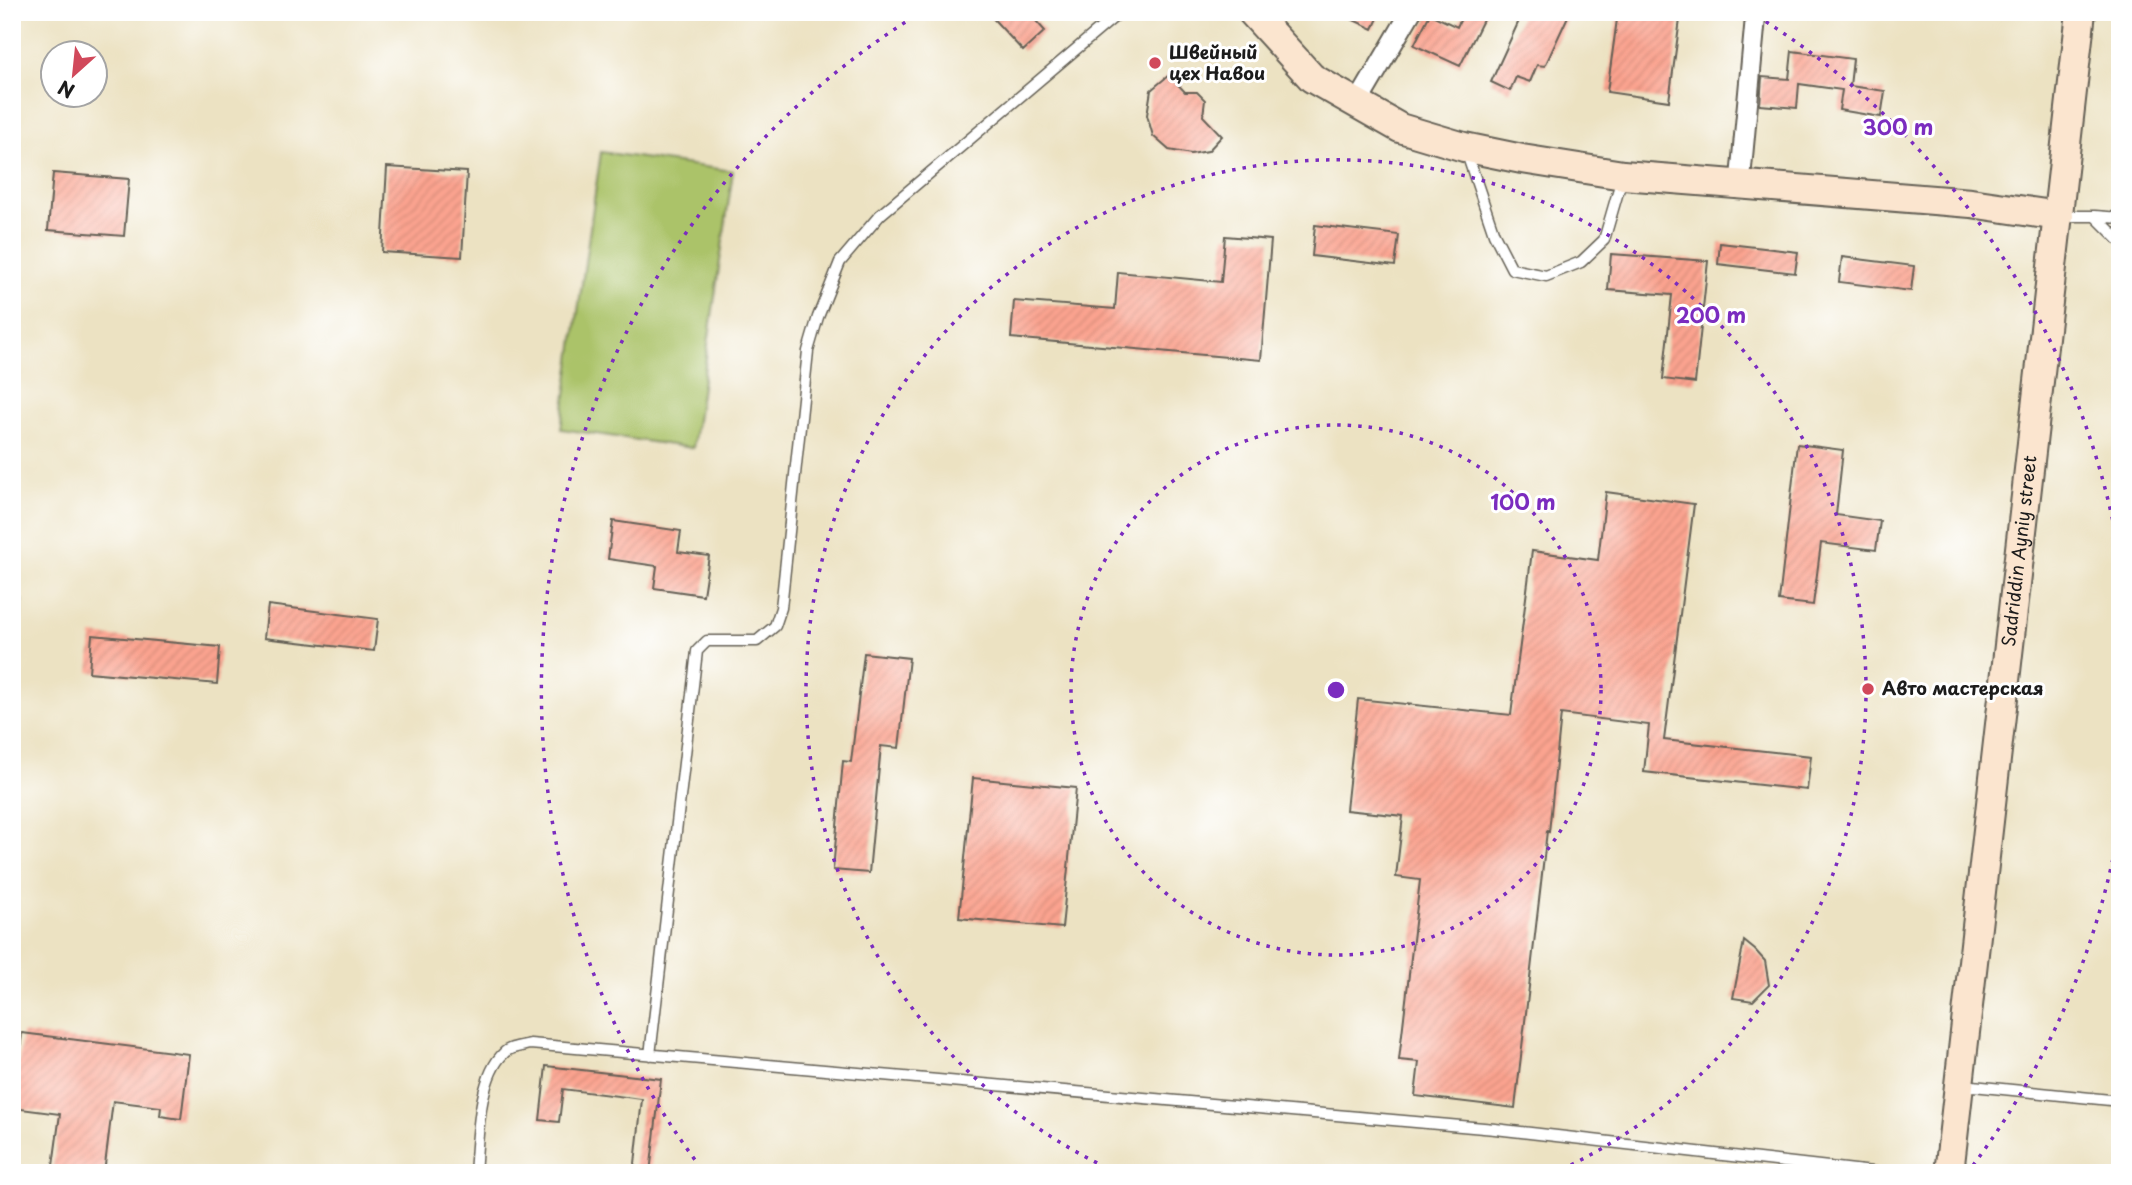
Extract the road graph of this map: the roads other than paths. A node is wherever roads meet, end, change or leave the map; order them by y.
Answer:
1 (1120, 12) edge
2 (1252, 12) edge
3 (1411, 12) edge
4 (1756, 12) edge
5 (2081, 12) edge
6 (1357, 104) junction
7 (1464, 147) junction
8 (1623, 175) junction
9 (1740, 184) junction
10 (2059, 216) junction
11 (2095, 216) junction
12 (2120, 218) edge
13 (2120, 241) edge
14 (650, 1055) junction
15 (1959, 1084) junction
16 (2120, 1101) edge
17 (475, 1173) edge
18 (1881, 1173) edge
19 (1949, 1173) edge

1 - 14 lane
2 - 6 street
3 - 6 street
4 - 9 street
5 - 10 street, Sadriddin Ayniy street
6 - 7 street
7 - 8 street
7 - 8 lane
8 - 9 street
9 - 10 street
10 - 11 lane
10 - 15 street, Sadriddin Ayniy street
11 - 12 lane
11 - 13 lane
14 - 17 lane
14 - 18 lane
15 - 16 lane
15 - 19 street, Sadriddin Ayniy street

